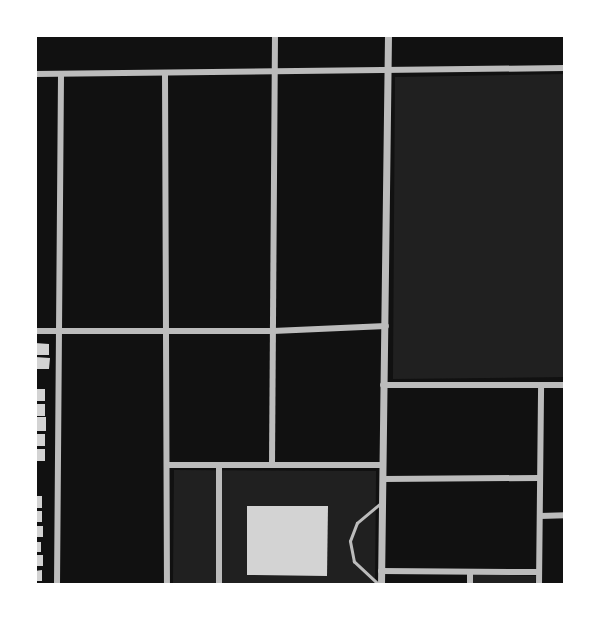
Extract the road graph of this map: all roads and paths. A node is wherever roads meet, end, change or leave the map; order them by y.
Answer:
1 (275, 35) edge
2 (388, 35) edge
3 (565, 68) edge
4 (388, 69) junction
5 (276, 72) junction
6 (35, 74) edge
7 (165, 74) junction
8 (61, 75) junction
9 (386, 326) junction
10 (167, 330) junction
11 (35, 331) edge
12 (60, 331) junction
13 (274, 331) junction
14 (383, 385) junction
15 (565, 385) edge
16 (541, 386) junction
17 (272, 464) junction
18 (168, 465) junction
19 (219, 465) junction
20 (383, 465) junction
21 (539, 478) junction
22 (383, 479) junction
23 (383, 502) junction
24 (565, 515) edge
25 (540, 516) junction
26 (381, 572) junction
27 (470, 572) junction
28 (539, 572) junction
29 (57, 585) edge
30 (167, 585) edge
31 (219, 585) edge
32 (380, 585) edge
33 (470, 585) edge
34 (539, 585) edge

1 - 5 street
2 - 4 street
3 - 4 street
4 - 5 street
4 - 9 street
5 - 7 street
5 - 13 street
6 - 8 street
7 - 8 street
7 - 10 street
8 - 12 street
9 - 13 street
9 - 14 street
10 - 12 street
10 - 13 street
10 - 18 street
11 - 12 street
12 - 29 street
13 - 17 street
14 - 16 street
14 - 20 street
15 - 16 street
16 - 21 street
17 - 19 street
17 - 20 street
18 - 19 street
18 - 30 street
19 - 31 street
20 - 22 street
21 - 22 street
21 - 25 street
22 - 23 street
23 - 26 street
23 - 32 lane
24 - 25 street
25 - 28 street
26 - 27 street
26 - 32 street
27 - 28 street
27 - 33 street
28 - 34 street

